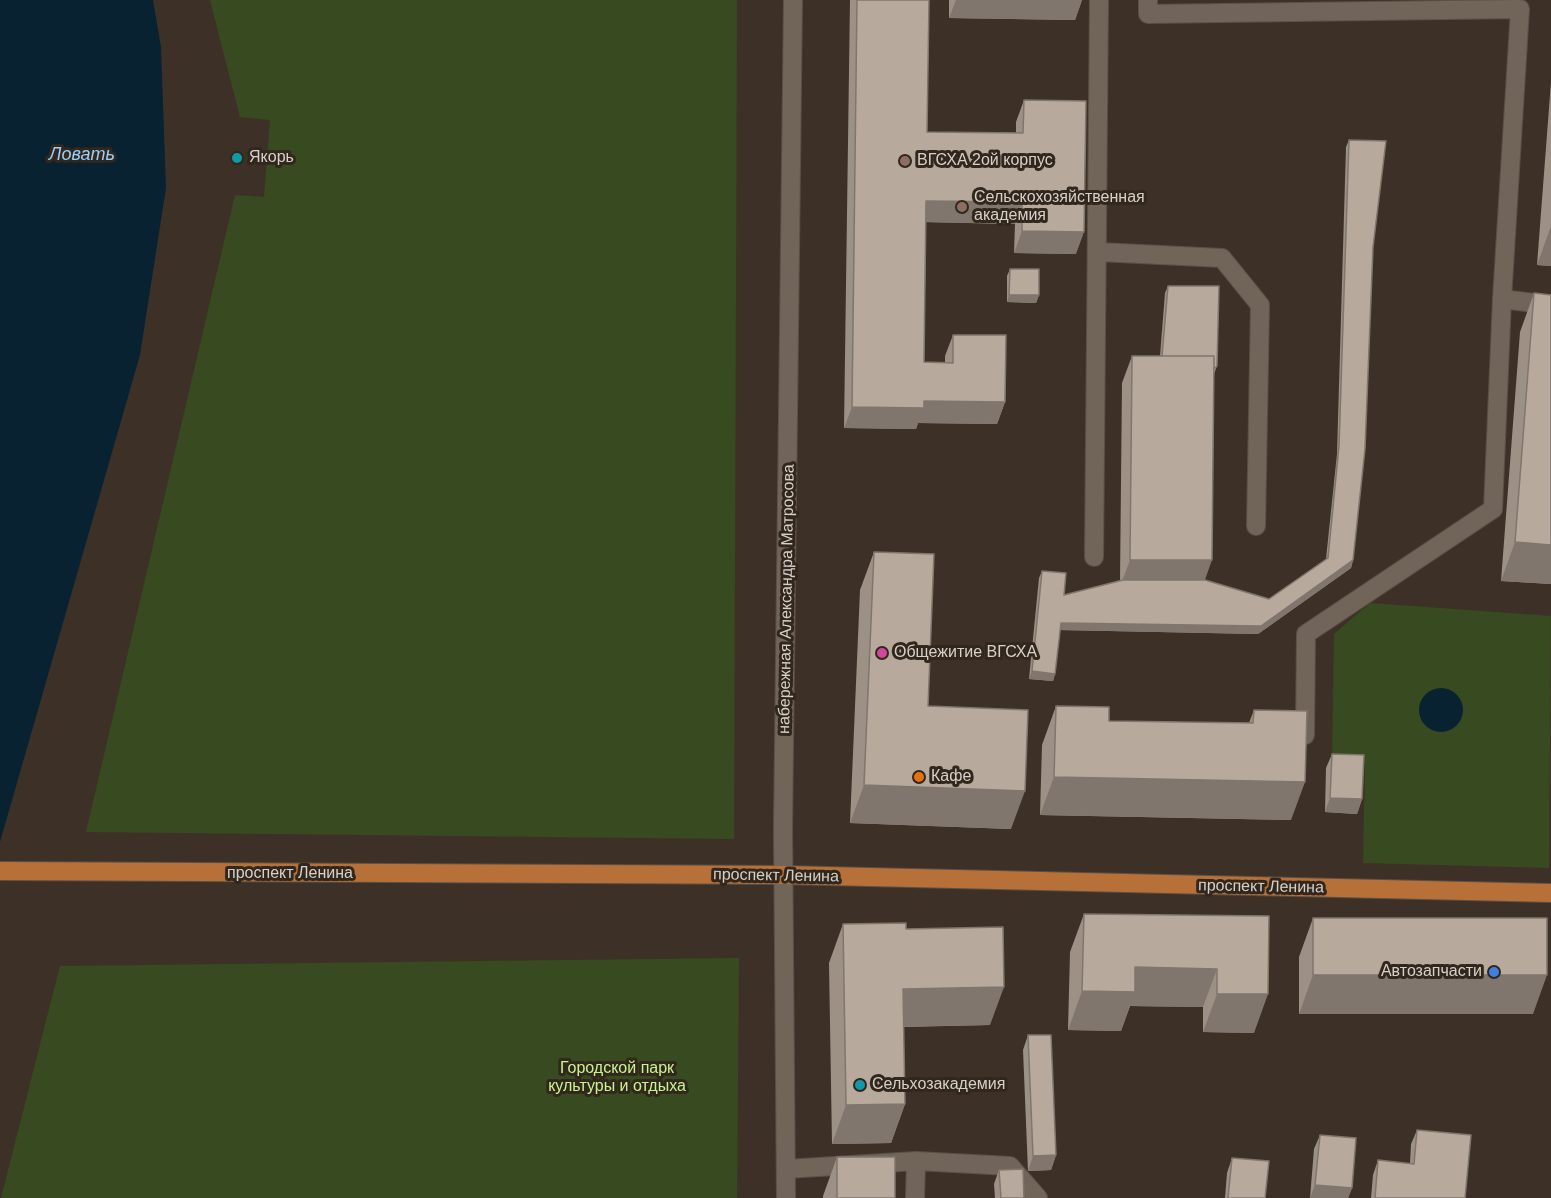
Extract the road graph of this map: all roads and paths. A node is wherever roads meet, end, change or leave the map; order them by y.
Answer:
1 (793, 0) edge
2 (1099, 0) edge
3 (1148, 0) edge
4 (1099, 252) junction
5 (1502, 299) junction
6 (1551, 305) edge
7 (1256, 526) dead end
8 (1094, 557) dead end
9 (1282, 735) edge
10 (0, 871) edge
11 (784, 875) junction
12 (1551, 893) edge
13 (916, 1161) junction
14 (786, 1168) junction
15 (786, 1198) edge
16 (915, 1198) edge
17 (1038, 1198) edge

1 - 11 street, набережная Александра Матросова
2 - 4 street
3 - 5 street
4 - 7 street
4 - 8 street
5 - 6 street
5 - 9 street
10 - 11 main road, проспект Ленина
11 - 12 main road, проспект Ленина
11 - 14 street, набережная Александра Матросова
13 - 14 street
13 - 16 street
13 - 17 street
14 - 15 street, набережная Александра Матросова

